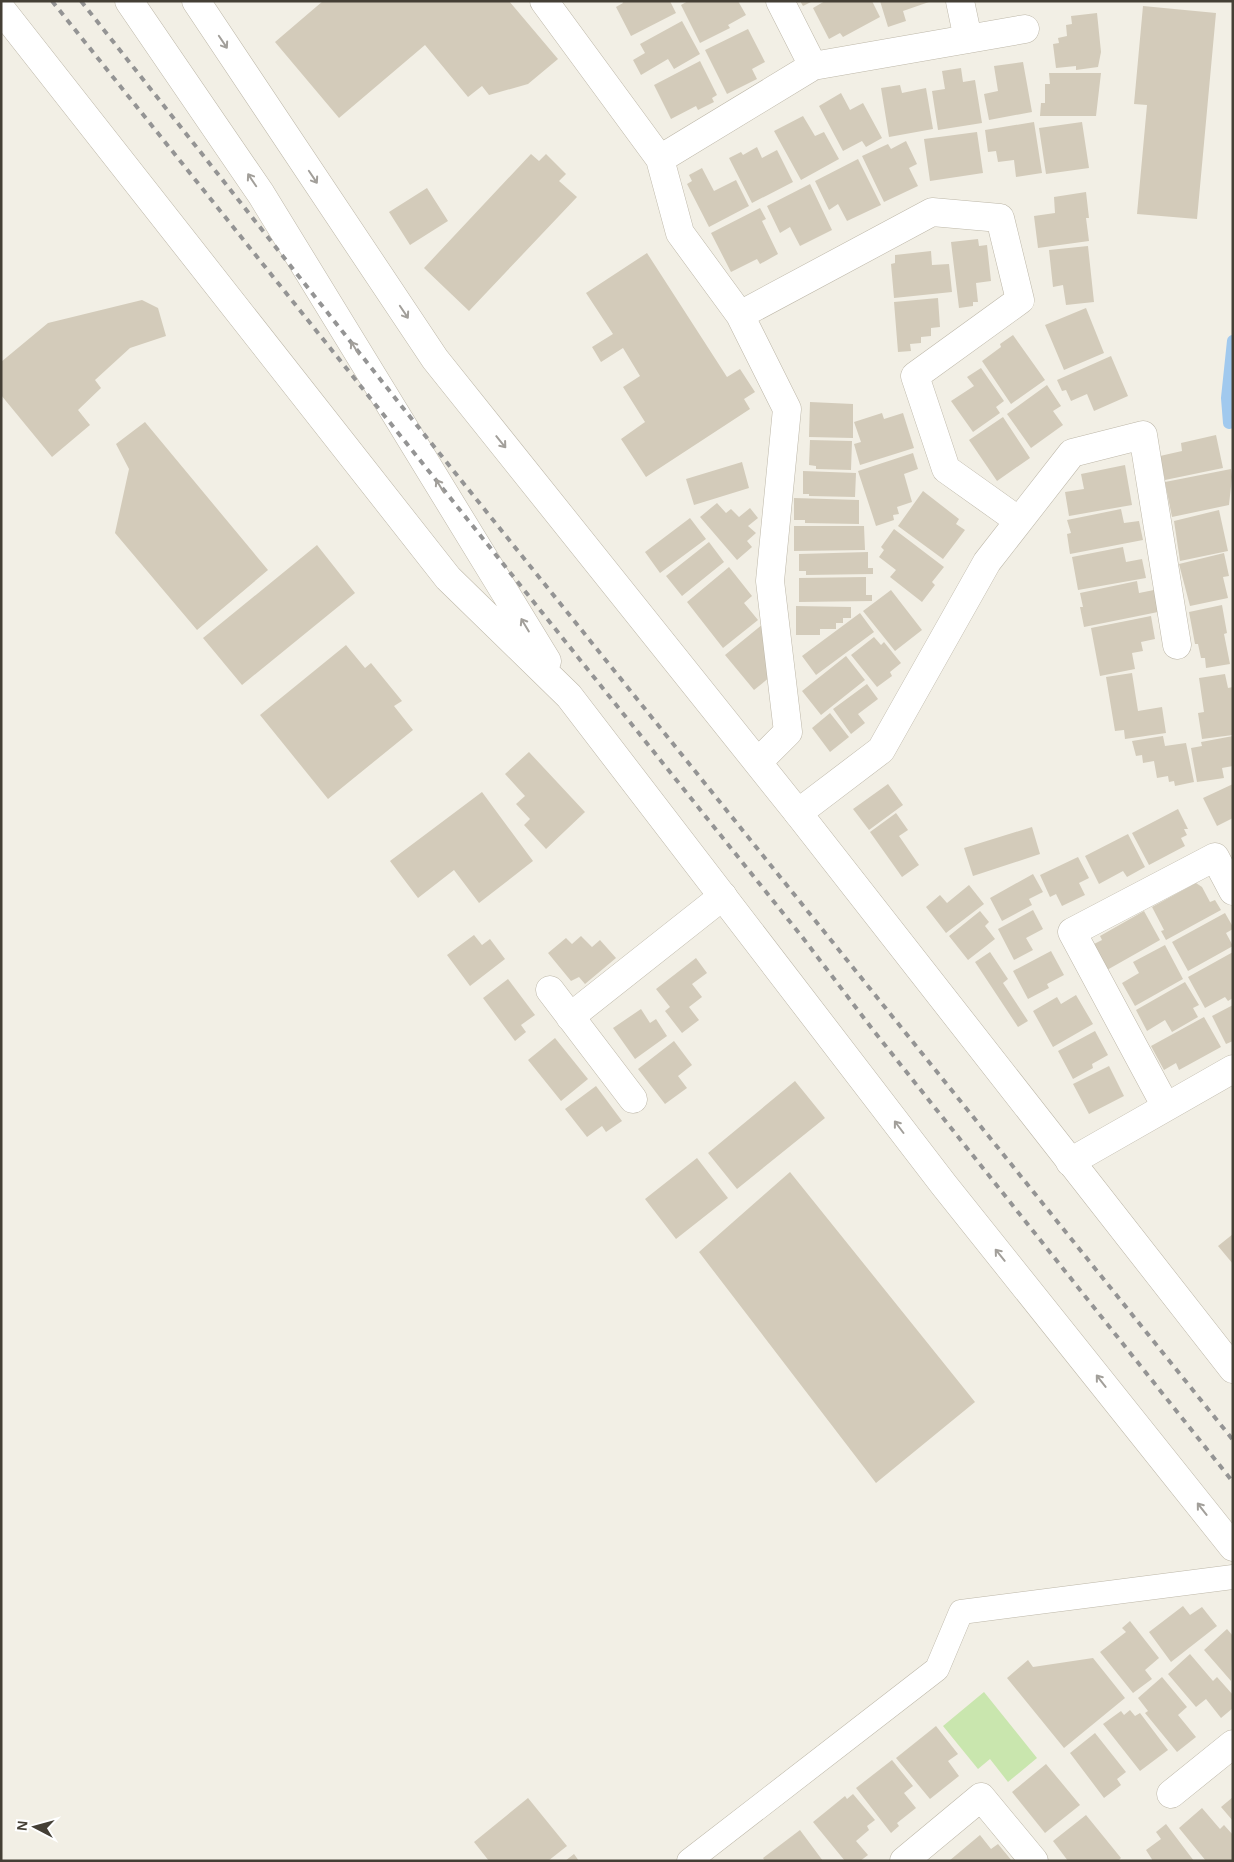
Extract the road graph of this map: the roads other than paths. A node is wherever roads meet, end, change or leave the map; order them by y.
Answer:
1 (129, 1) edge
2 (196, 1) edge
3 (544, 1) edge
4 (780, 1) edge
5 (960, 1) edge
6 (1, 9) edge
7 (1025, 29) dead end
8 (968, 39) junction
9 (813, 66) junction
10 (660, 159) junction
11 (740, 315) junction
12 (1019, 521) junction
13 (1177, 645) dead end
14 (568, 696) junction
15 (758, 762) junction
16 (798, 813) junction
17 (1233, 891) edge
18 (723, 896) junction
19 (550, 990) dead end
20 (570, 1017) junction
21 (1233, 1069) edge
22 (632, 1099) dead end
23 (1166, 1107) junction
24 (1070, 1162) junction
25 (1233, 1369) edge
26 (1233, 1547) edge
27 (1233, 1577) edge
28 (1233, 1744) edge
29 (1171, 1794) dead end
30 (689, 1861) edge
31 (904, 1861) edge
32 (1034, 1861) edge

14 -> 1 street
2 -> 15 street
3 - 10 street
4 - 9 street
5 - 8 street
6 - 14 street
7 - 8 street
8 - 9 street
9 - 10 street
10 - 11 street
11 - 12 street
11 - 15 street
12 - 13 street
12 - 16 street
14 - 18 street
15 - 16 street
16 - 24 street
17 - 23 street
18 - 20 street
26 -> 18 street
19 - 20 street
20 - 22 street
21 - 23 street
23 - 24 street
24 - 25 street
27 - 30 lane
28 - 29 street
31 - 32 street

